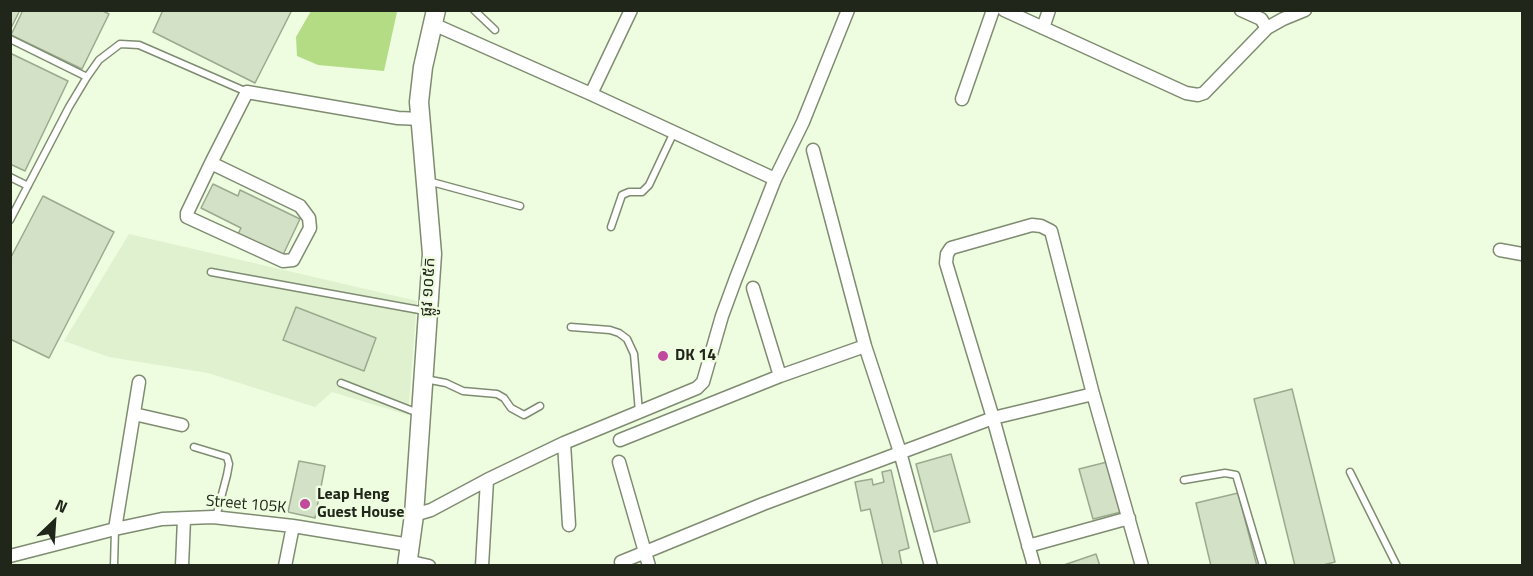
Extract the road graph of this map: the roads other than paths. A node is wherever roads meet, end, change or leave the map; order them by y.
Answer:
1 (474, 10) edge
2 (631, 10) edge
3 (848, 10) edge
4 (993, 10) edge
5 (1004, 10) edge
6 (1049, 10) edge
7 (1241, 10) edge
8 (1305, 10) edge
9 (434, 17) edge
10 (1042, 28) junction
11 (1267, 28) junction
12 (495, 30) dead end
13 (10, 39) edge
14 (87, 77) junction
15 (247, 92) junction
16 (591, 94) junction
17 (962, 99) dead end
18 (421, 119) junction
19 (674, 132) junction
20 (813, 150) dead end
21 (211, 163) junction
22 (10, 177) edge
23 (775, 179) junction
24 (427, 181) junction
25 (28, 186) junction
26 (520, 206) dead end
27 (10, 220) edge
28 (611, 226) dead end
29 (1500, 250) dead end
30 (1522, 254) edge
31 (211, 272) dead end
32 (753, 288) dead end
33 (428, 312) junction
34 (571, 327) dead end
35 (865, 346) junction
36 (780, 376) junction
37 (424, 378) junction
38 (139, 382) dead end
39 (341, 383) dead end
40 (1094, 394) junction
41 (540, 406) dead end
42 (639, 411) junction
43 (134, 414) junction
44 (421, 415) junction
45 (993, 418) junction
46 (182, 425) dead end
47 (620, 440) dead end
48 (564, 443) junction
49 (194, 447) dead end
50 (900, 452) junction
51 (619, 462) dead end
52 (1350, 472) dead end
53 (487, 480) junction
54 (1184, 480) dead end
55 (414, 515) junction
56 (216, 517) junction
57 (1129, 518) junction
58 (184, 519) junction
59 (569, 525) dead end
60 (293, 526) junction
61 (115, 529) junction
62 (1028, 546) junction
63 (645, 552) junction
64 (10, 556) edge
65 (408, 557) edge
66 (621, 562) dead end
67 (114, 566) edge
68 (182, 566) edge
69 (285, 566) edge
70 (429, 566) edge
71 (482, 566) edge
72 (649, 566) edge
73 (931, 566) edge
74 (1034, 566) edge
75 (1143, 566) edge
76 (1263, 566) edge
77 (1397, 566) edge

1 - 12 lane
2 - 16 street
3 - 23 street
4 - 17 street
5 - 10 street
6 - 10 street
7 - 11 street
8 - 11 street
9 - 16 street
9 - 18 main road, ផ្លូវ ១០៥ក
10 - 11 street
13 - 14 lane
14 - 15 lane
14 - 25 lane
15 - 18 street
15 - 21 street
16 - 19 street
18 - 24 main road, ផ្លូវ ១០៥ក
19 - 23 street
19 - 28 lane
20 - 35 street
21 - 21 street
22 - 25 lane
23 - 42 street
24 - 26 lane
24 - 33 main road, ផ្លូវ ១០៥ក
25 - 27 lane
29 - 30 street
31 - 33 lane
32 - 36 street
33 - 37 main road, ផ្លូវ ១០៥ក
34 - 42 lane
35 - 36 street
35 - 50 street
36 - 47 street
37 - 41 lane
37 - 44 main road, ផ្លូវ ១០៥ក
38 - 43 street
39 - 44 lane
40 - 45 street
40 - 45 street
40 - 57 street
42 - 48 street
43 - 46 street
43 - 61 street
44 - 55 main road, ផ្លូវ ១០៥ក
45 - 50 street
45 - 62 street
48 - 53 street
48 - 59 street
49 - 56 lane
50 - 63 street
50 - 73 street
51 - 63 street
52 - 77 lane
53 - 55 street
53 - 71 street
54 - 76 lane
55 - 65 main road, ផ្លូវ ១០៥ក
56 - 58 street, Street 105K
56 - 60 street, Street 105K
57 - 62 street
57 - 75 street
58 - 61 street, Street 105K
58 - 68 street
60 - 65 street, Street 105K
60 - 69 street
61 - 64 street, Street 105K
61 - 67 lane
62 - 74 street
63 - 66 street
63 - 72 street
65 - 70 street, Street 105K

